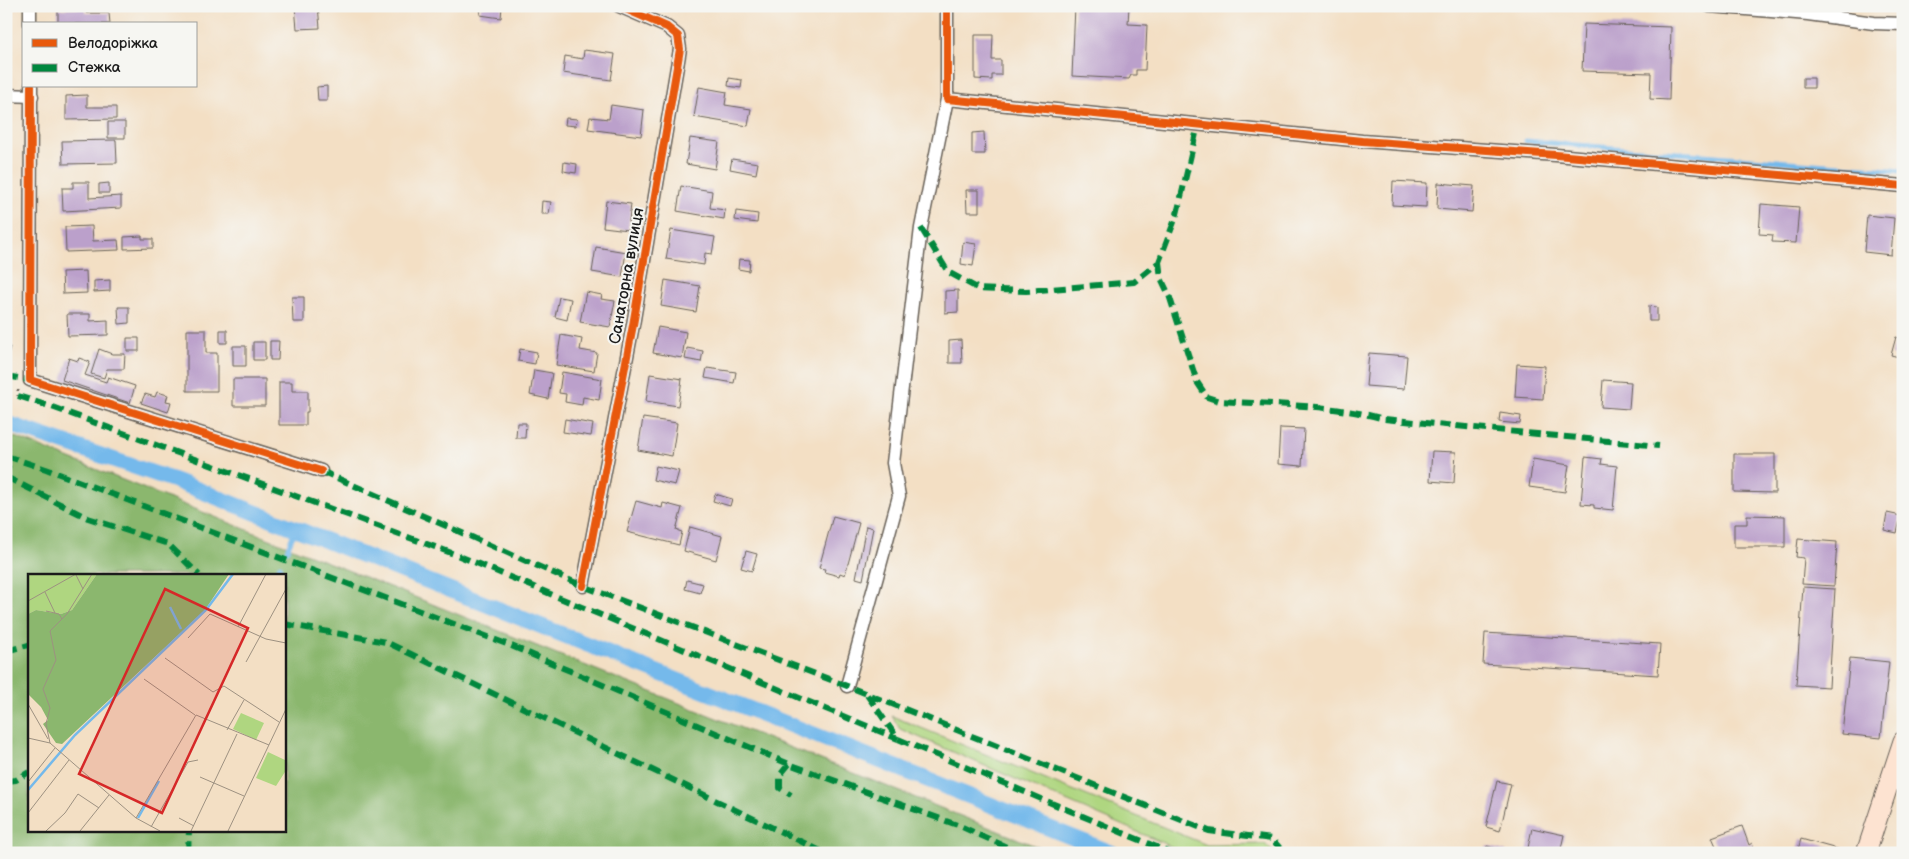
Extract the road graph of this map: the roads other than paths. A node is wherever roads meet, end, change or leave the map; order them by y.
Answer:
1 (30, 6) edge
2 (619, 6) edge
3 (947, 6) edge
4 (1709, 6) edge
5 (30, 22) edge
6 (1903, 24) edge
7 (31, 91) edge
8 (6, 95) edge
9 (947, 99) junction
10 (1903, 186) edge
11 (321, 471) dead end
12 (583, 586) dead end
13 (847, 686) dead end
14 (1903, 741) edge
15 (1866, 853) edge

1 - 5 street
2 - 12 street, Санаторна вулиця
3 - 9 street
4 - 6 street
7 - 8 street
7 - 11 street
9 - 10 street
9 - 13 street
14 - 15 street

